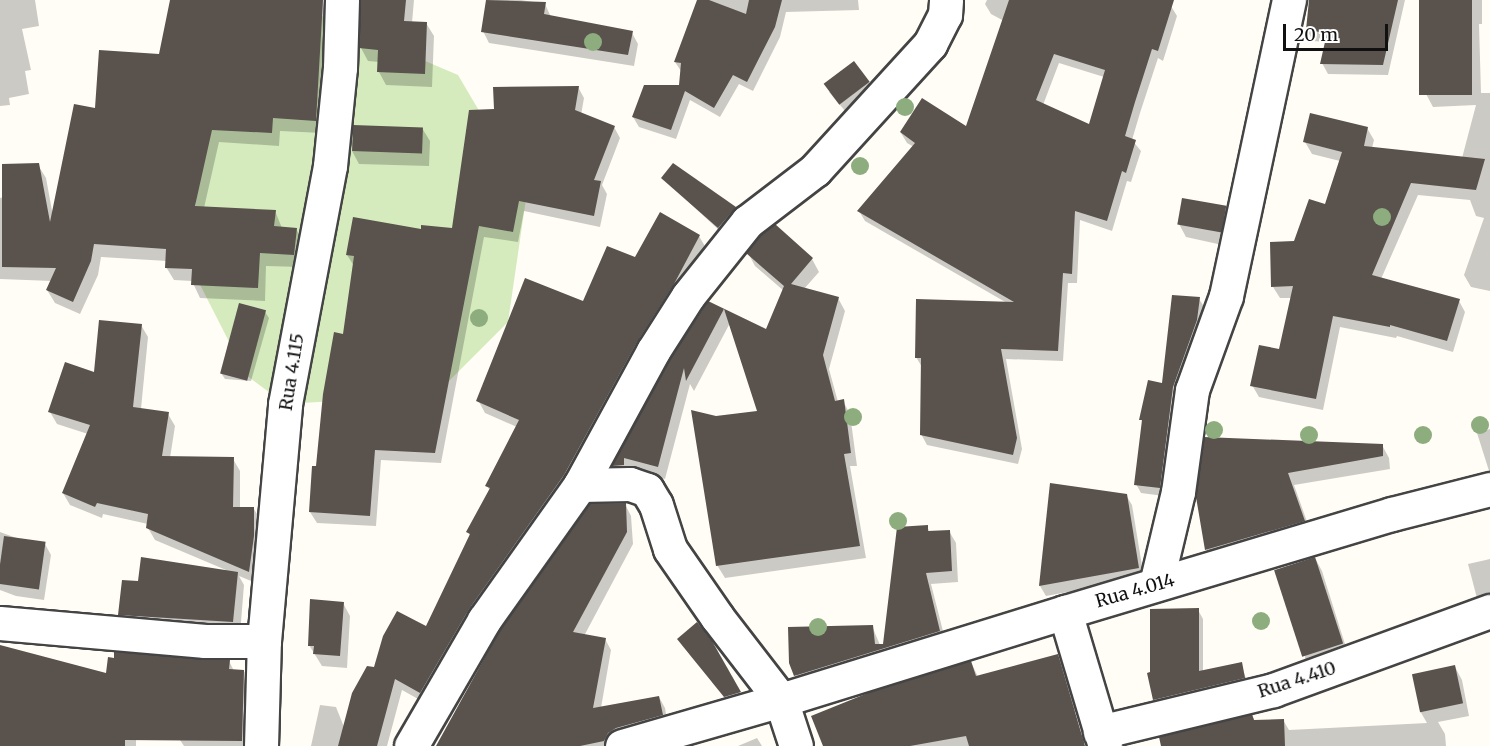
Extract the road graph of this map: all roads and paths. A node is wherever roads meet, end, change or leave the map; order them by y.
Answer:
1 (342, 0) edge
2 (946, 0) edge
3 (1289, 0) edge
4 (580, 485) junction
5 (1490, 489) edge
6 (1156, 584) junction
7 (1490, 611) edge
8 (1065, 612) junction
9 (0, 623) edge
10 (264, 641) junction
11 (781, 700) junction
12 (1102, 739) edge
13 (261, 746) edge
14 (411, 746) edge
15 (622, 746) edge
16 (796, 746) edge

1 - 10 street, Rua 4.115
2 - 4 street
3 - 6 street
4 - 11 street
4 - 14 street
5 - 6 street, Rua 4.014
6 - 8 street, Rua 4.014
7 - 12 street, Rua 4.410
8 - 11 street, Rua 4.014
8 - 12 street
9 - 10 street
10 - 13 street, Rua 4.115
11 - 15 street, Rua 4.014
11 - 16 street

